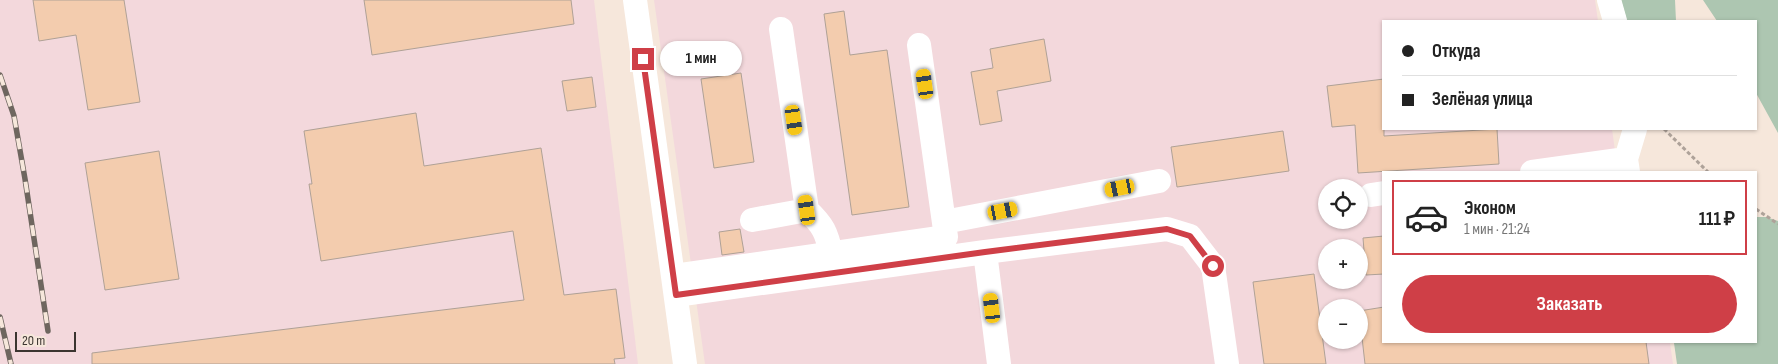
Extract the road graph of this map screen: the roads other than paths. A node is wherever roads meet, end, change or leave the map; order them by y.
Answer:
1 (635, 0) edge
2 (1609, 0) edge
3 (1615, 20) edge
4 (781, 29) dead end
5 (919, 45) dead end
6 (1635, 130) edge
7 (1627, 166) edge
8 (1548, 171) edge
9 (1159, 181) dead end
10 (807, 210) junction
11 (752, 220) dead end
12 (944, 222) junction
13 (985, 252) junction
14 (832, 254) junction
15 (675, 286) junction
16 (685, 364) edge
17 (1000, 364) edge
18 (1226, 364) edge

1 - 15 street
2 - 3 street
4 - 10 street
5 - 12 street
6 - 7 street
7 - 8 street
9 - 12 street
10 - 11 street
10 - 14 street
12 - 14 street
13 - 15 street
13 - 17 street
13 - 18 street
14 - 15 street
15 - 16 street

